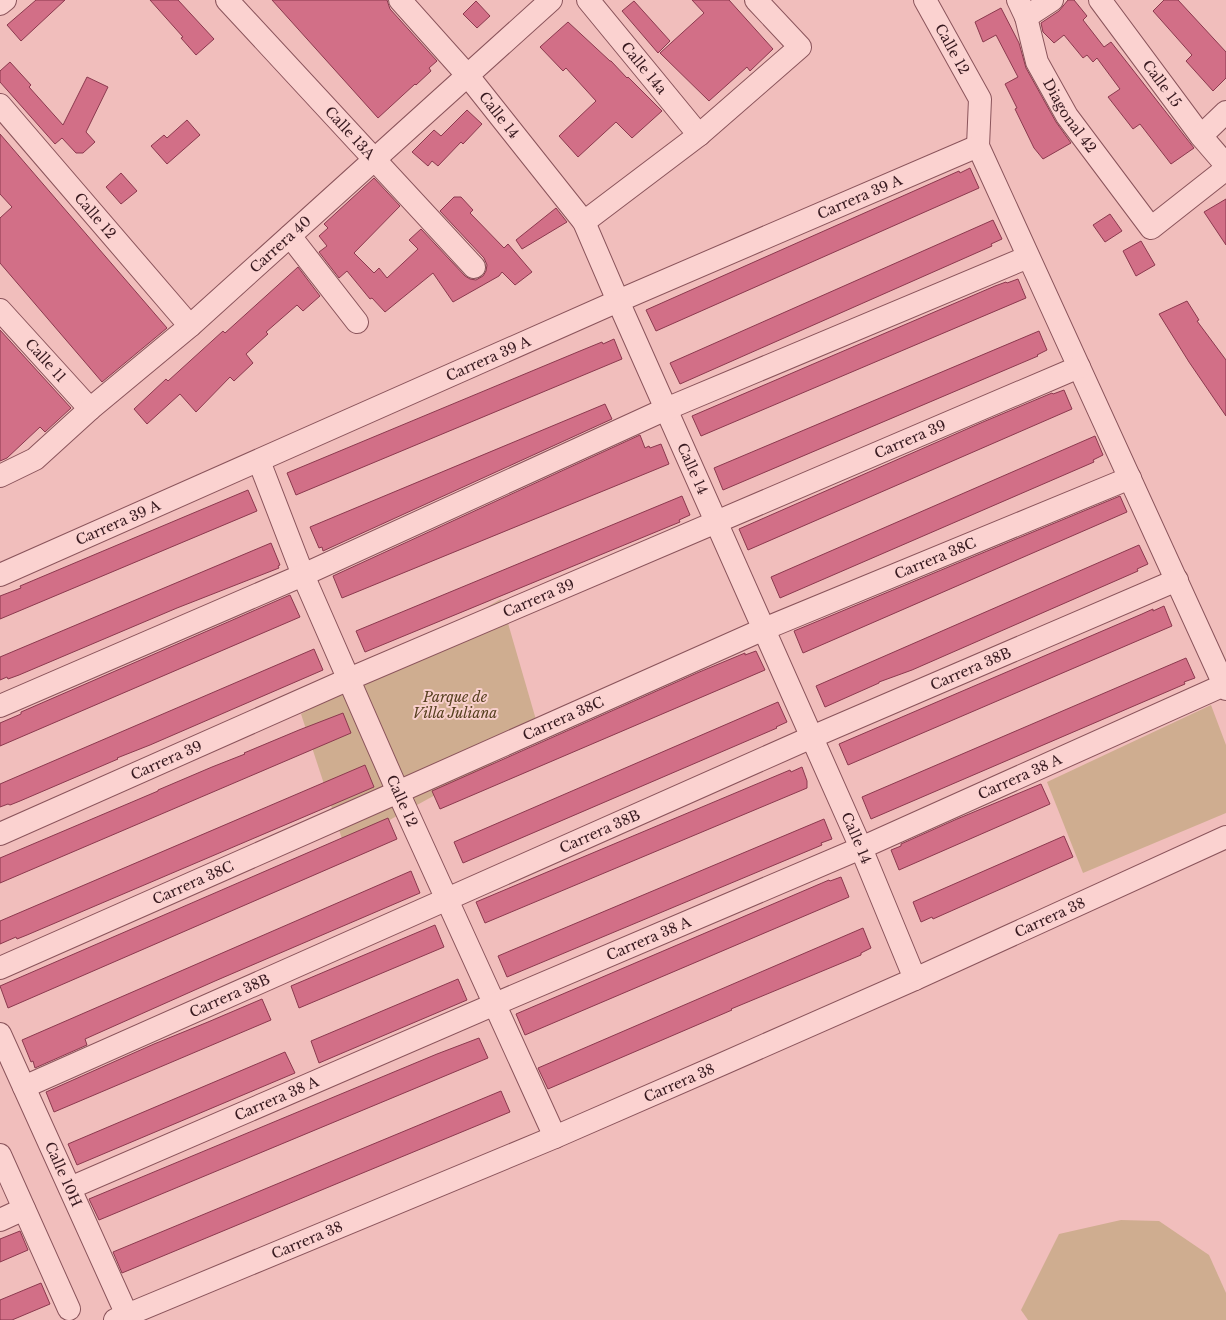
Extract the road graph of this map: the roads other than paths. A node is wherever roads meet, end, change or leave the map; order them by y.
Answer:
1 (6, 0) edge
2 (227, 0) edge
3 (400, 0) edge
4 (551, 0) edge
5 (588, 0) edge
6 (756, 0) edge
7 (925, 0) edge
8 (1052, 0) edge
9 (1100, 0) edge
10 (0, 4) edge
11 (1022, 8) edge
12 (468, 76) junction
13 (0, 105) edge
14 (1226, 112) edge
15 (699, 135) junction
16 (1201, 136) junction
17 (978, 146) junction
18 (375, 159) junction
19 (1226, 167) edge
20 (584, 222) junction
21 (290, 236) junction
22 (1028, 257) junction
23 (474, 267) dead end
24 (618, 301) junction
25 (0, 310) edge
26 (357, 322) dead end
27 (190, 326) junction
28 (1079, 367) junction
29 (90, 409) junction
30 (666, 409) junction
31 (259, 460) junction
32 (0, 476) edge
33 (1130, 478) junction
34 (716, 522) junction
35 (0, 575) edge
36 (303, 575) junction
37 (1177, 580) junction
38 (764, 629) junction
39 (349, 679) junction
40 (1225, 687) edge
41 (0, 706) edge
42 (812, 736) junction
43 (398, 792) junction
44 (0, 834) edge
45 (1226, 837) edge
46 (861, 848) junction
47 (446, 899) junction
48 (0, 968) edge
49 (915, 979) junction
50 (495, 1004) junction
51 (0, 1034) edge
52 (24, 1087) junction
53 (555, 1137) junction
54 (0, 1155) edge
55 (70, 1188) junction
56 (24, 1209) junction
57 (0, 1220) edge
58 (69, 1309) dead end
59 (121, 1317) edge

1 - 10 street
2 - 18 street, Calle 13A
3 - 12 street, Calle 14
4 - 12 street, Carrera 40
5 - 15 street, Calle 14a
6 - 15 street
7 - 17 street, Calle 12
8 - 11 street, Diagonal 42
9 - 16 street, Calle 15
11 - 19 street, Diagonal 42
12 - 18 street, Carrera 40
12 - 20 street, Calle 14
13 - 27 street, Calle 12
14 - 16 street
15 - 20 street
16 - 19 street, Calle 15
17 - 22 street
17 - 24 street, Carrera 39 A
18 - 21 street, Carrera 40
18 - 23 street, Calle 13A
20 - 24 street, Calle 14
21 - 26 street
21 - 27 street, Carrera 40
22 - 28 street
22 - 30 street
24 - 30 street, Calle 14
24 - 31 street, Carrera 39 A
25 - 29 street, Calle 11
27 - 29 street, Carrera 40
28 - 33 street
28 - 34 street, Carrera 39
29 - 32 street, Carrera 40
30 - 34 street, Calle 14
30 - 36 street
31 - 35 street, Carrera 39 A
31 - 36 street, Calle 12
33 - 37 street
33 - 38 street, Carrera 38C
34 - 38 street, Calle 14
34 - 39 street, Carrera 39
36 - 39 street, Calle 12
36 - 41 street
37 - 40 street
37 - 42 street, Carrera 38B
38 - 42 street, Calle 14
38 - 43 street, Carrera 38C
39 - 43 street, Calle 12
39 - 44 street, Carrera 39
40 - 46 street, Carrera 38 A
42 - 46 street, Calle 14
42 - 47 street, Carrera 38B
43 - 47 street, Calle 12
43 - 48 street, Carrera 38C
45 - 49 street, Carrera 38
46 - 49 street, Calle 14
46 - 50 street, Carrera 38 A
47 - 50 street, Calle 12
47 - 52 street, Carrera 38B
49 - 53 street, Carrera 38
50 - 53 street, Calle 12
50 - 55 street, Carrera 38 A
51 - 52 street, Calle 10H
52 - 55 street, Calle 10H
53 - 59 street, Carrera 38
54 - 56 street
55 - 59 street, Calle 10H
56 - 57 street
56 - 58 street

